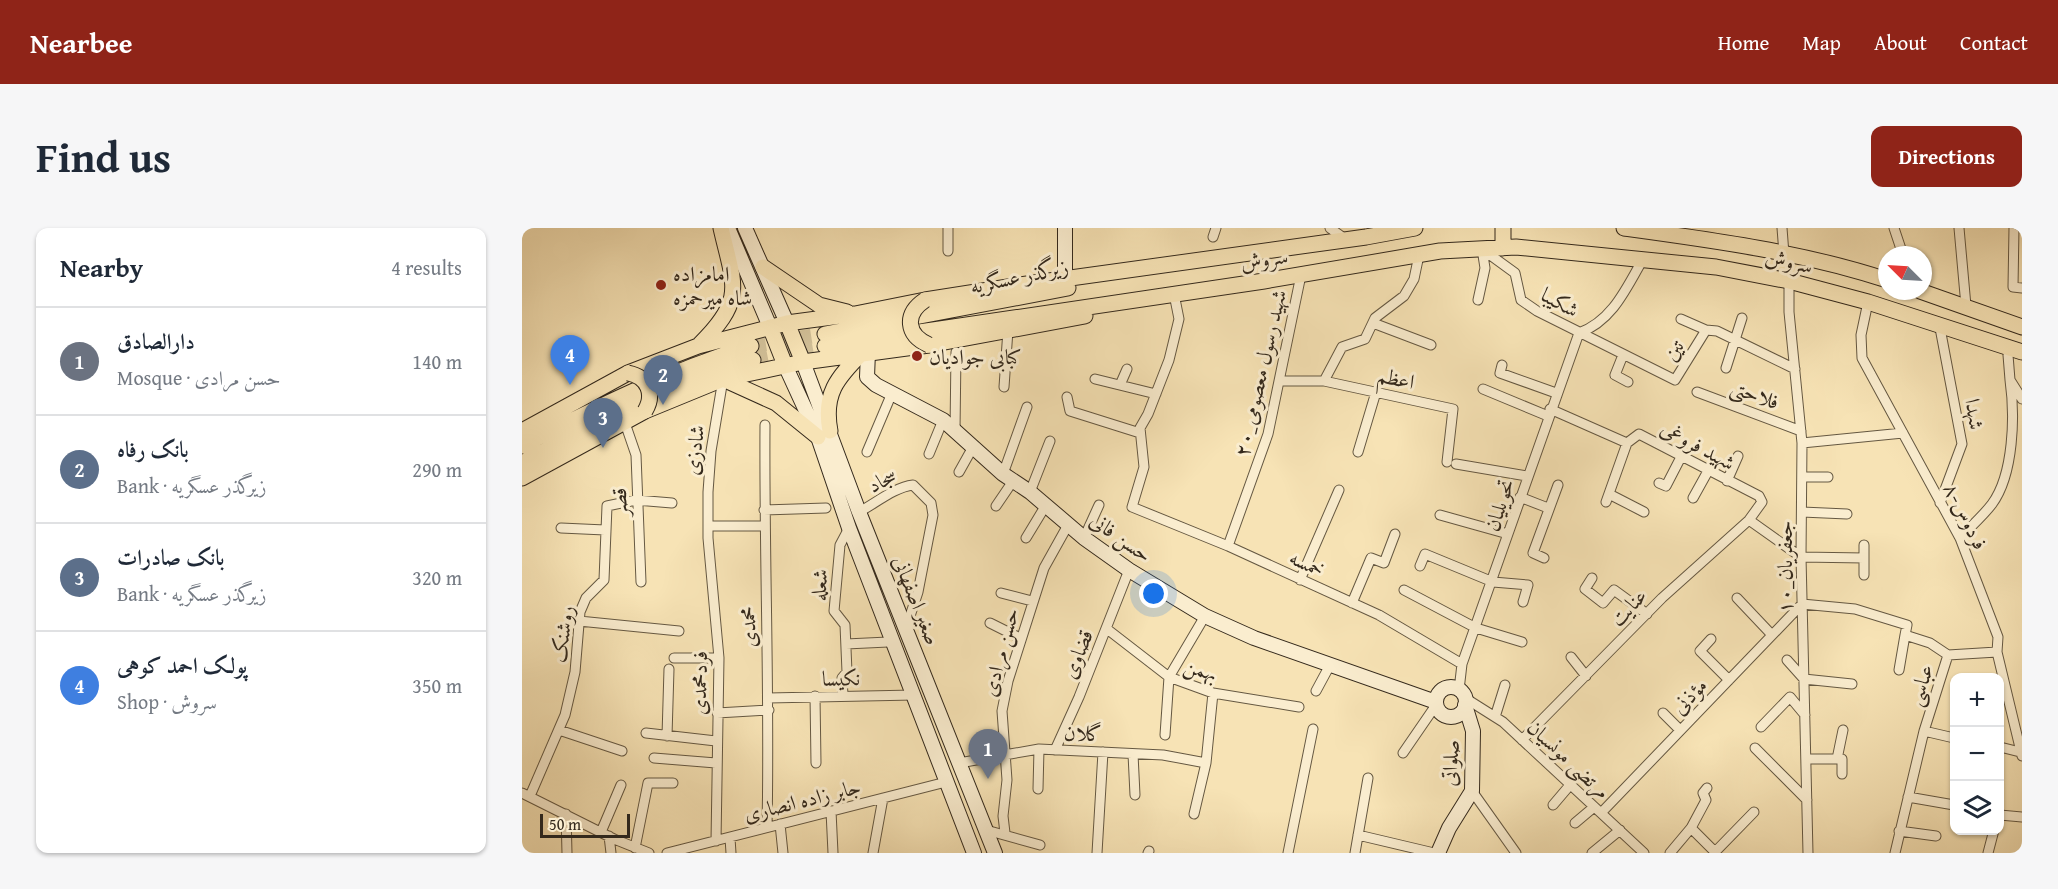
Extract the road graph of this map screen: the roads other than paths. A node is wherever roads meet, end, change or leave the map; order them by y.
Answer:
1 (721, 228) edge
2 (728, 228) edge
3 (745, 228) edge
4 (948, 228) edge
5 (1065, 228) edge
6 (1330, 228) edge
7 (1415, 228) edge
8 (1503, 228) edge
9 (1624, 228) edge
10 (1782, 228) edge
11 (1894, 228) edge
12 (1959, 228) edge
13 (2014, 228) edge
14 (1366, 233) edge
15 (1687, 233) edge
16 (1346, 240) junction
17 (1900, 246) edge
18 (1503, 248) junction
19 (1482, 249) junction
20 (948, 251) dead end
21 (1784, 254) junction
22 (1419, 255) junction
23 (1221, 256) junction
24 (1643, 259) junction
25 (763, 267) junction
26 (1301, 275) junction
27 (1878, 278) edge
28 (1065, 279) junction
29 (1264, 281) junction
30 (1789, 281) junction
31 (2017, 288) edge
32 (1932, 295) edge
33 (1175, 299) junction
34 (925, 300) junction
35 (1478, 300) dead end
36 (1868, 302) junction
37 (1966, 306) junction
38 (855, 314) junction
39 (1742, 318) dead end
40 (1681, 319) dead end
41 (787, 323) junction
42 (1373, 323) junction
43 (770, 327) junction
44 (2022, 327) edge
45 (1940, 328) junction
46 (1008, 330) junction
47 (1706, 330) junction
48 (1579, 333) junction
49 (825, 340) joint
50 (1735, 340) junction
51 (929, 345) junction
52 (1431, 345) dead end
53 (698, 346) junction
54 (865, 352) junction
55 (956, 352) dead end
56 (1623, 355) junction
57 (2017, 356) edge
58 (803, 362) junction
59 (785, 365) junction
60 (1502, 365) dead end
61 (1726, 368) dead end
62 (1127, 369) dead end
63 (1795, 369) junction
64 (628, 373) junction
65 (1095, 379) dead end
66 (723, 380) junction
67 (2010, 380) junction
68 (1279, 381) junction
69 (1324, 381) junction
70 (1628, 382) dead end
71 (1120, 385) junction
72 (1004, 387) dead end
73 (1483, 389) dead end
74 (1376, 392) junction
75 (1697, 392) dead end
76 (892, 393) junction
77 (1556, 393) junction
78 (1156, 394) junction
79 (1067, 397) dead end
80 (2022, 399) edge
81 (1027, 407) dead end
82 (645, 411) junction
83 (1549, 412) junction
84 (943, 420) junction
85 (625, 423) junction
86 (765, 425) dead end
87 (524, 428) edge
88 (955, 431) junction
89 (1801, 431) junction
90 (1903, 433) junction
91 (824, 434) junction
92 (1140, 434) junction
93 (1050, 441) dead end
94 (1627, 443) junction
95 (1802, 443) junction
96 (522, 446) edge
97 (973, 447) junction
98 (867, 452) dead end
99 (1358, 452) dead end
100 (928, 454) dead end
101 (1738, 456) dead end
102 (1681, 457) junction
103 (522, 463) edge
104 (1708, 471) junction
105 (959, 472) dead end
106 (1527, 476) junction
107 (1008, 477) junction
108 (1802, 477) junction
109 (1828, 477) dead end
110 (522, 478) edge
111 (1727, 481) junction
112 (1659, 483) dead end
113 (1557, 485) dead end
114 (1339, 490) dead end
115 (1030, 492) junction
116 (1520, 497) junction
117 (1692, 498) dead end
118 (636, 500) junction
119 (1762, 502) joint
120 (672, 503) dead end
121 (1940, 503) junction
122 (1046, 505) junction
123 (996, 506) dead end
124 (1099, 506) dead end
125 (826, 508) dead end
126 (1548, 508) junction
127 (764, 510) junction
128 (859, 512) junction
129 (1644, 512) dead end
130 (1802, 512) junction
131 (1847, 514) dead end
132 (1440, 515) dead end
133 (1749, 519) junction
134 (1068, 525) junction
135 (708, 526) junction
136 (765, 526) junction
137 (561, 528) dead end
138 (849, 528) junction
139 (604, 530) junction
140 (1395, 534) dead end
141 (1508, 534) junction
142 (1026, 538) dead end
143 (1084, 538) junction
144 (1960, 538) junction
145 (1864, 545) dead end
146 (1228, 546) junction
147 (1801, 557) junction
148 (1544, 558) dead end
149 (1864, 558) junction
150 (1420, 566) dead end
151 (1129, 570) junction
152 (1864, 575) dead end
153 (1592, 578) dead end
154 (1300, 580) junction
155 (641, 582) dead end
156 (1493, 582) junction
157 (1404, 590) dead end
158 (1001, 593) dead end
159 (1737, 598) dead end
160 (1032, 601) junction
161 (1523, 602) dead end
162 (1352, 603) junction
163 (1802, 604) junction
164 (1647, 614) junction
165 (1205, 616) junction
166 (579, 621) junction
167 (990, 623) dead end
168 (906, 628) junction
169 (1476, 628) junction
170 (1107, 629) junction
171 (679, 631) dead end
172 (1772, 635) junction
173 (1905, 635) junction
174 (1020, 638) junction
175 (1711, 639) dead end
176 (888, 642) dead end
177 (1522, 642) dead end
178 (846, 644) junction
179 (1997, 652) junction
180 (1948, 655) junction
181 (1571, 657) dead end
182 (674, 658) dead end
183 (719, 658) junction
184 (1787, 660) dead end
185 (1462, 664) junction
186 (1330, 665) junction
187 (669, 669) dead end
188 (1899, 670) dead end
189 (1586, 676) junction
190 (1169, 677) junction
191 (1804, 679) junction
192 (1729, 680) junction
193 (1852, 684) dead end
194 (1505, 685) dead end
195 (1316, 691) dead end
196 (1213, 693) junction
197 (843, 695) junction
198 (815, 696) junction
199 (914, 696) junction
200 (768, 698) junction
201 (1463, 698) junction
202 (1436, 704) junction
203 (1299, 707) dead end
204 (769, 710) junction
205 (717, 713) junction
206 (1663, 713) dead end
207 (1805, 715) junction
208 (1495, 717) junction
209 (1761, 726) dead end
210 (1313, 729) dead end
211 (559, 730) junction
212 (1680, 730) junction
213 (1843, 730) dead end
214 (1924, 731) junction
215 (646, 733) dead end
216 (1165, 735) dead end
217 (667, 736) junction
218 (1950, 737) edge
219 (1522, 740) junction
220 (716, 741) junction
221 (1755, 748) dead end
222 (2004, 748) edge
223 (1039, 749) junction
224 (1055, 750) junction
225 (621, 751) dead end
226 (1103, 752) junction
227 (1403, 753) dead end
228 (1005, 754) junction
229 (1133, 754) junction
230 (2021, 754) edge
231 (654, 758) dead end
232 (1806, 759) junction
233 (1837, 759) junction
234 (716, 763) junction
235 (816, 763) dead end
236 (960, 763) junction
237 (1206, 763) junction
238 (1842, 774) dead end
239 (965, 777) junction
240 (1368, 778) dead end
241 (946, 782) junction
242 (673, 783) dead end
243 (621, 785) dead end
244 (1570, 785) junction
245 (1707, 788) dead end
246 (1038, 789) dead end
247 (1472, 791) junction
248 (526, 795) edge
249 (1135, 795) dead end
250 (1908, 796) junction
251 (883, 798) junction
252 (1807, 801) junction
253 (1553, 804) dead end
254 (1950, 804) edge
255 (1598, 810) junction
256 (831, 811) junction
257 (1754, 812) dead end
258 (566, 814) junction
259 (1194, 814) dead end
260 (2004, 815) edge
261 (2022, 817) edge
262 (1575, 823) dead end
263 (780, 824) junction
264 (767, 827) junction
265 (1691, 828) junction
266 (986, 830) junction
267 (1620, 830) junction
268 (1899, 831) junction
269 (1005, 833) junction
270 (605, 834) junction
271 (1358, 835) junction
272 (1993, 835) edge
273 (1936, 836) dead end
274 (730, 838) junction
275 (716, 842) junction
276 (1040, 845) dead end
277 (635, 849) junction
278 (567, 853) edge
279 (611, 853) edge
280 (649, 853) edge
281 (667, 853) edge
282 (731, 853) edge
283 (783, 853) edge
284 (832, 853) edge
285 (873, 853) edge
286 (974, 853) edge
287 (995, 853) edge
288 (1097, 853) edge
289 (1288, 853) edge
290 (1355, 853) edge
291 (1436, 853) edge
292 (1516, 853) edge
293 (1592, 853) edge
294 (1644, 853) edge
295 (1670, 853) edge
296 (1808, 853) edge
297 (1895, 853) edge
298 (1988, 853) edge

1 - 53 main road
2 - 43 main road
3 - 25 main road
4 - 20 street
5 - 28 main road
6 - 16 street
7 - 14 main road, سروش
8 - 18 main road
9 - 15 main road, سروش
10 - 21 street
11 - 17 street
12 - 37 street
13 - 31 street
14 - 16 main road, سروش
15 - 21 main road, سروش
16 - 23 main road, سروش
18 - 19 main road, سروش
18 - 24 main road, سروش
19 - 22 main road, سروش
19 - 35 street
19 - 48 street, شکیبا
21 - 27 main road, سروش
22 - 26 main road, سروش
22 - 42 street
23 - 28 main road
23 - 49 main road, زیرگذر عسگریه
24 - 30 main road, سروش
24 - 48 street
25 - 38 main road
25 - 41 main road
26 - 29 main road, سروش
26 - 68 street, ۲۰_شهید رسول معصومی
28 - 34 main road
29 - 33 main road
29 - 49 main road, سروش
30 - 36 main road, سروش
30 - 63 street, ۱۰_جعفریان
32 - 37 main road
33 - 46 main road
33 - 78 street
34 - 38 main road
34 - 51 main road, bridge
36 - 45 main road, سروش
36 - 90 street, ۸-فردوس
37 - 44 main road
38 - 41 main road
39 - 50 street
40 - 47 street
41 - 43 main road
41 - 58 main road
42 - 52 street
42 - 69 street
43 - 53 main road
43 - 59 main road
45 - 57 main road, سروش
45 - 121 street, شهدا
46 - 51 main road
46 - 72 street
47 - 50 street, تین
47 - 56 street, تین
48 - 56 street, تین
48 - 77 street, تحویلیان
50 - 61 street
50 - 63 street, تین
51 - 54 main road
53 - 64 main road
54 - 58 main road
54 - 76 main road, حسن فانی
54 - 91 main road
55 - 88 street
56 - 70 street
57 - 67 street
58 - 59 main road
58 - 91 main road, صغیر اصفهانی
59 - 66 main road
59 - 91 main road, صغیر اصفهانی
60 - 77 street
62 - 71 street
63 - 89 street, ۱۰_جعفریان
64 - 82 main road, bridge
64 - 87 main road
65 - 71 street
66 - 82 main road
66 - 91 main road
66 - 135 street, شادزی
67 - 80 street
67 - 144 street
68 - 69 street, اعظم
68 - 146 street, ۲۰_شهید رسول معصومی
69 - 74 street, اعظم
71 - 78 street
73 - 83 street, شهید فروغی
74 - 99 street
74 - 106 street, اعظم
75 - 89 street, فلاحتی
76 - 84 main road, حسن فانی
76 - 98 street
77 - 83 street, تحویلیان
78 - 92 street
79 - 92 street
81 - 107 street
82 - 85 main road
83 - 94 street, شهید فروغی
83 - 106 street, تحویلیان
84 - 88 main road, حسن فانی
84 - 100 street
85 - 110 main road
85 - 118 street, قصر
86 - 127 street, محمدی
88 - 97 main road, حسن فانی
89 - 95 street, ۱۰_جعفریان
90 - 95 street
90 - 121 street, ۸-فردوس
91 - 128 main road, صغیر اصفهانی
91 - 138 main road, صغیر اصفهانی
92 - 146 street, خمسه
93 - 115 street
94 - 102 street, شهید فروغی
94 - 129 street
95 - 108 street, ۱۰_جعفریان
96 - 103 main road
97 - 105 street
97 - 107 main road, حسن فانی
101 - 111 street
102 - 104 street, شهید فروغی
102 - 112 street
104 - 111 street, شهید فروغی
104 - 117 street
106 - 116 street, تحویلیان
107 - 115 main road, حسن فانی
107 - 123 street
108 - 109 street
108 - 130 street, ۱۰_جعفریان
111 - 119 street, شهید فروغی
113 - 126 street
114 - 154 street
115 - 122 main road, حسن فانی
116 - 126 street
116 - 141 street, تحویلیان
118 - 120 street
118 - 139 street, روشنک
118 - 155 street, قصر
119 - 133 street, عنایت
121 - 144 street, ۸-فردوس
122 - 134 main road, حسن فانی
122 - 142 street
124 - 143 street
125 - 127 street
126 - 148 street
127 - 136 street, محمدی
128 - 168 main road, صغیر اصفهانی
128 - 168 street, سجاد
130 - 131 street
130 - 147 street, ۱۰_جعفریان
132 - 141 street
133 - 147 street
133 - 164 street, عنایت
134 - 143 main road, حسن فانی
134 - 160 street, حسن مرادی
135 - 136 street
135 - 183 street, فردمحمدی
136 - 200 street, محمدی
137 - 139 street
138 - 178 street, شعله
138 - 199 main road, صغیر اصفهانی
139 - 166 street, روشنک
140 - 162 street
141 - 156 street, تحویلیان
143 - 151 main road, حسن فانی
144 - 179 street, ۸-فردوس
145 - 149 street
146 - 154 street, خمسه
147 - 149 street
147 - 163 street, ۱۰_جعفریان
149 - 152 street
150 - 156 street
151 - 165 main road, حسن فانی
151 - 170 street, قضاوی
153 - 164 street
154 - 162 street, خمسه
156 - 161 street
156 - 169 street, تحویلیان
157 - 169 street
158 - 160 street
159 - 172 street
160 - 174 street, حسن مرادی
162 - 185 street, خمسه
163 - 172 street, مؤذنی
163 - 173 street, عباسی
163 - 191 street, ۱۰_جعفریان
164 - 189 street, عنایت
165 - 186 main road, حسن فانی
165 - 190 street
166 - 171 street
166 - 211 street, روشنک
167 - 174 street
168 - 236 main road, صغیر اصفهانی
169 - 177 street
169 - 185 street, تحویلیان
170 - 190 street, بهمن
170 - 224 street, قضاوی
172 - 192 street, مؤذنی
173 - 180 street, عباسی
173 - 188 street
174 - 228 street, حسن مرادی
175 - 192 street
176 - 178 street
178 - 197 street, شعله
179 - 180 street
179 - 230 street, ۸-فردوس
180 - 214 street, عباسی
181 - 189 street
182 - 183 street
183 - 205 street, فردمحمدی
184 - 191 street
185 - 201 street, تحویلیان
186 - 195 street
186 - 202 main road, حسن فانی
187 - 217 street
189 - 219 street, عنایت
190 - 196 street, بهمن
190 - 216 street
191 - 193 street
191 - 207 street, ۱۰_جعفریان
192 - 212 street, مؤذنی
194 - 208 street
196 - 203 street, بهمن
196 - 237 street
197 - 198 street, نکیسا
197 - 199 street, نکیسا
198 - 200 street, نکیسا
198 - 235 street
199 - 241 main road, صغیر اصفهانی
200 - 204 street, محمدی
201 - 202 main road
201 - 202 main road
201 - 208 street, مرتضی مونسیان
201 - 247 main road, صلواتی
202 - 227 street
204 - 205 street
204 - 264 street, محمدی
205 - 220 street, فردمحمدی
206 - 212 street
207 - 209 street
207 - 232 street, ۱۰_جعفریان
208 - 219 street, مرتضی مونسیان
210 - 289 street
211 - 225 street
211 - 248 street, روشنک
212 - 255 street, مؤذنی
213 - 233 street
214 - 218 street
214 - 250 street, عباسی
215 - 217 street
217 - 220 street
219 - 244 street, مرتضی مونسیان
220 - 234 street, فردمحمدی
221 - 252 street
222 - 230 street
223 - 224 street, گلان
223 - 228 street, گلان
223 - 246 street
224 - 226 street, گلان
226 - 229 street, گلان
226 - 288 street
228 - 236 street, گلان
228 - 269 street, حسن مرادی
229 - 237 street, گلان
229 - 249 street
231 - 234 street
232 - 233 street
232 - 252 street, ۱۰_جعفریان
233 - 238 street
234 - 275 street, فردمحمدی
236 - 239 main road, صغیر اصفهانی
237 - 259 street
239 - 241 main road
239 - 266 main road, صغیر اصفهانی
240 - 271 street
241 - 251 street, جابر زاده انصاری
241 - 286 main road, صغیر اصفهانی
242 - 277 street
243 - 270 street
244 - 253 street
244 - 255 street, مرتضی مونسیان
245 - 265 street
247 - 291 main road, صلواتی
247 - 292 street
248 - 258 street
250 - 254 street
250 - 268 street, عباسی
251 - 256 street, جابر زاده انصاری
251 - 285 street
252 - 296 street, ۱۰_جعفریان
255 - 262 street, مؤذنی
255 - 267 street, مرتضی مونسیان
256 - 263 street, جابر زاده انصاری
256 - 284 street
257 - 265 street
258 - 270 street
258 - 278 street
260 - 261 street
263 - 264 street, جابر زاده انصاری
263 - 283 street
264 - 274 street, جابر زاده انصاری
265 - 295 street
266 - 269 street
266 - 287 main road, صغیر اصفهانی
267 - 293 street
267 - 294 street, مرتضی مونسیان
268 - 273 street
268 - 297 street, عباسی
269 - 276 street
270 - 277 street
270 - 279 street
271 - 290 street
271 - 291 street
272 - 298 street
274 - 275 street, جابر زاده انصاری
274 - 282 street
275 - 281 street, جابر زاده انصاری
277 - 280 street

